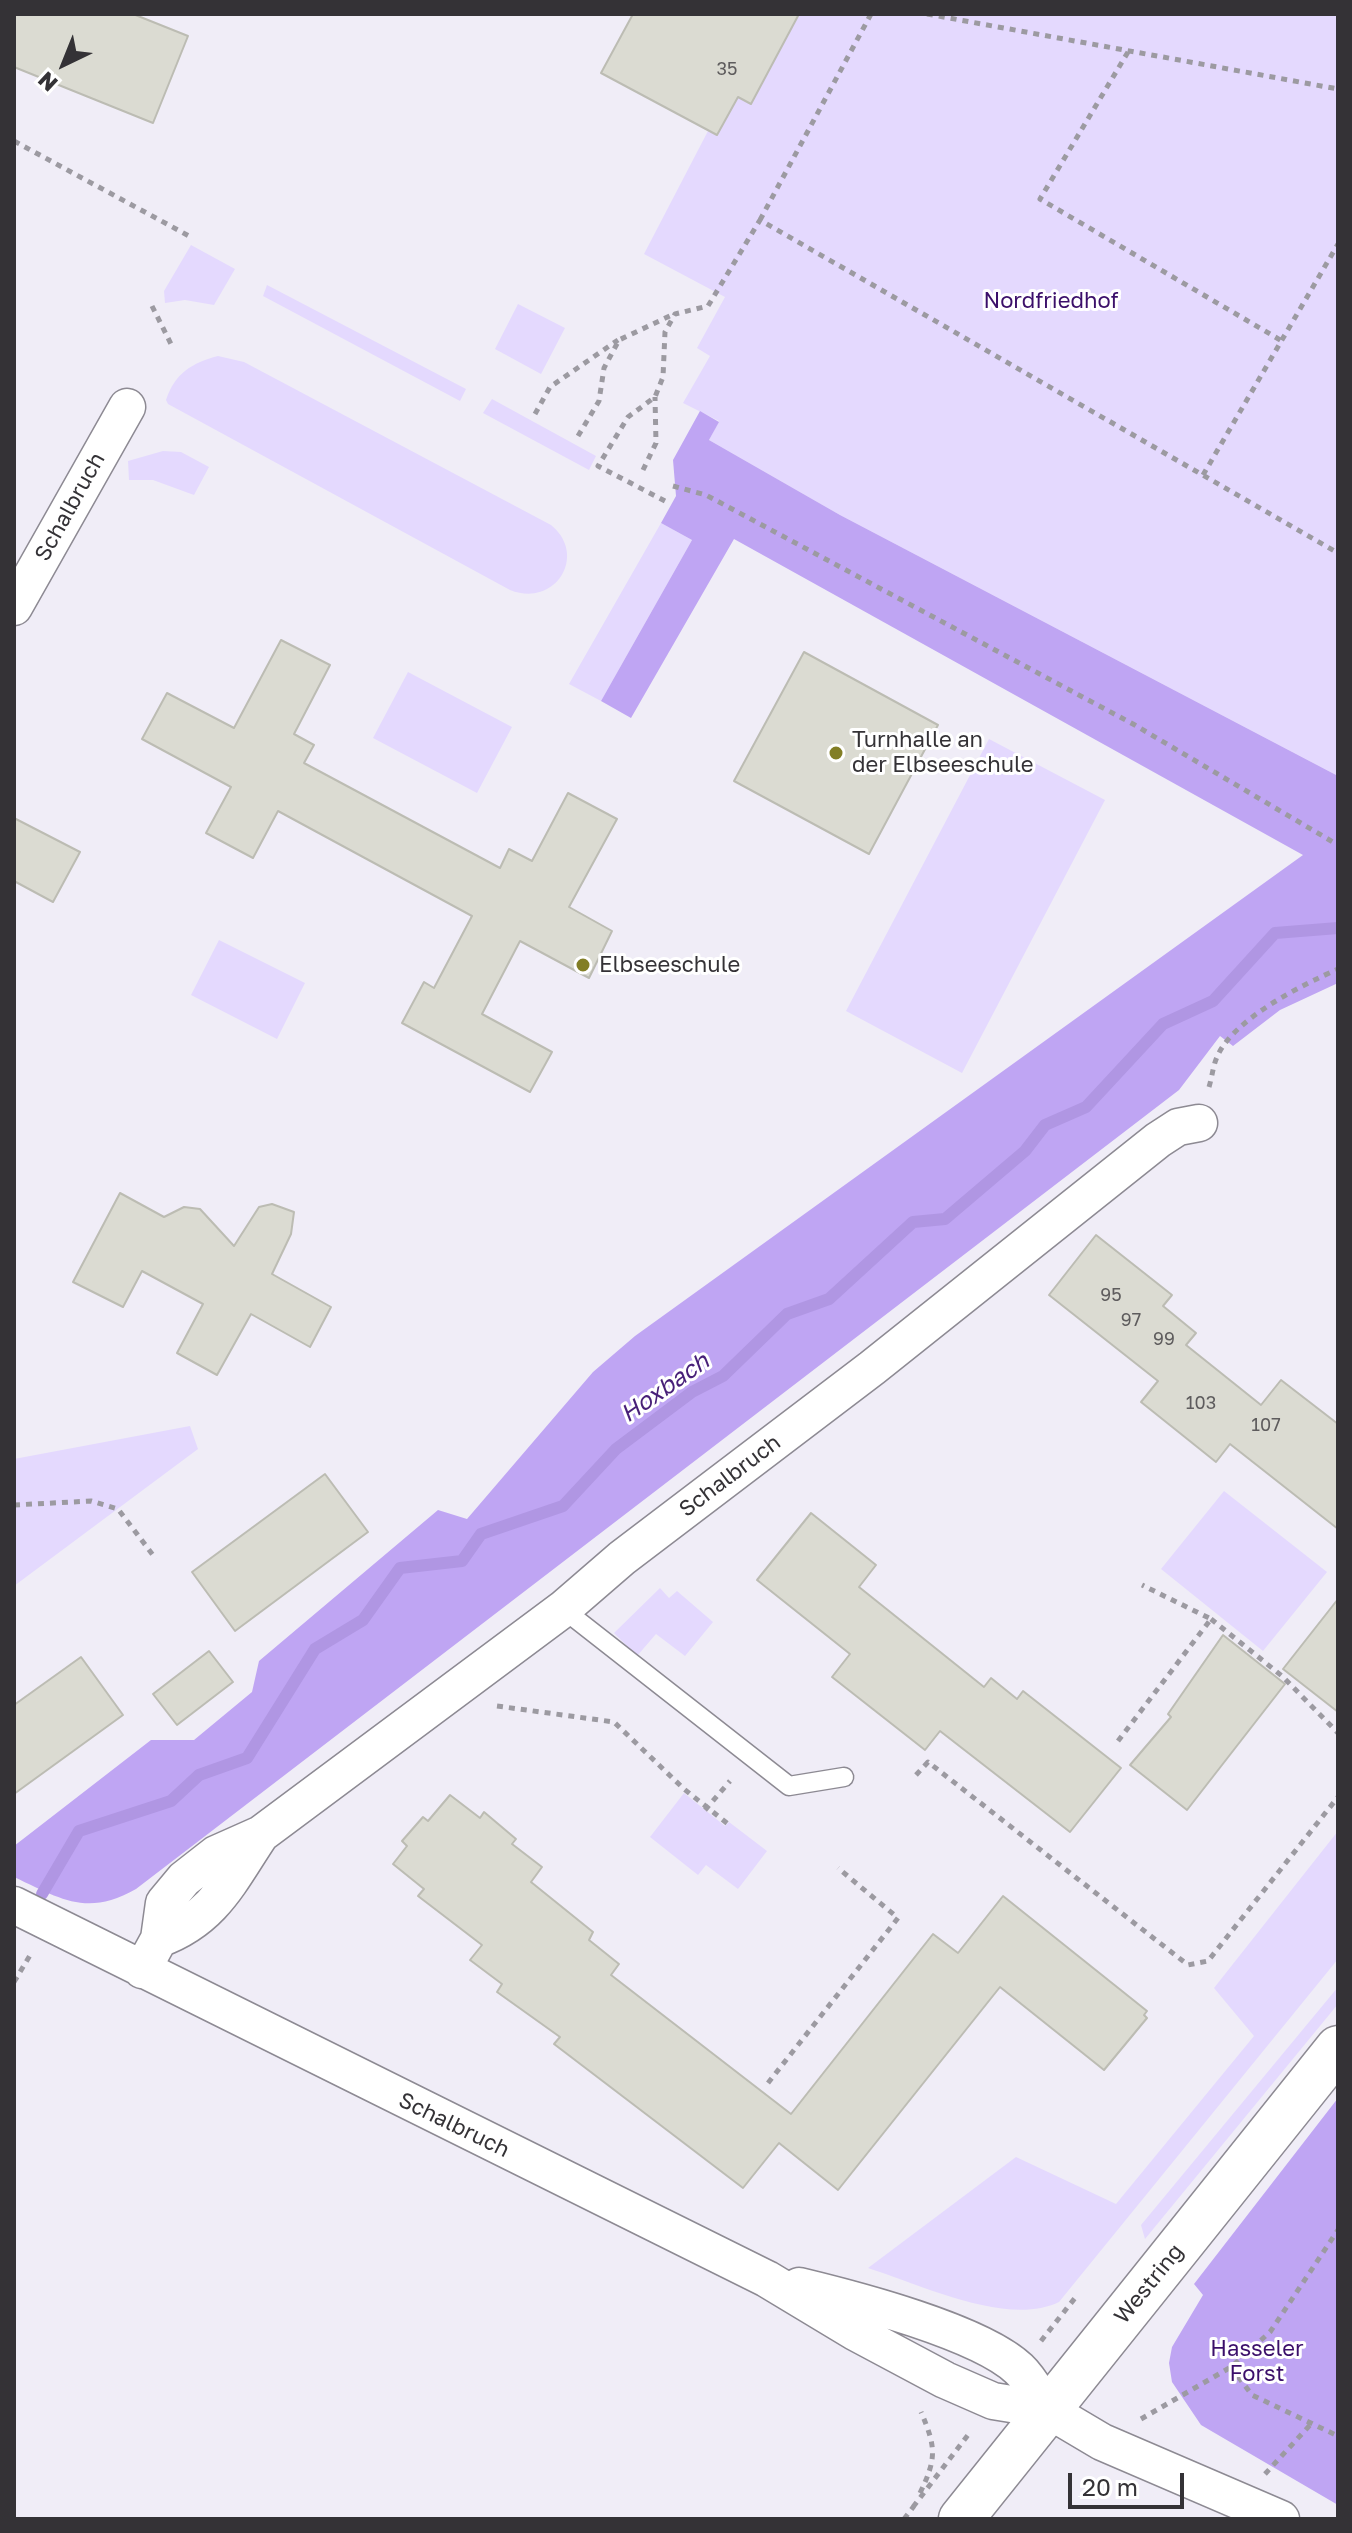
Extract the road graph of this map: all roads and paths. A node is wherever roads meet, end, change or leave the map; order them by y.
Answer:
1 (871, 14) edge
2 (927, 14) edge
3 (1128, 52) junction
4 (1338, 89) edge
5 (14, 141) edge
6 (760, 220) junction
7 (189, 236) dead end
8 (1338, 244) edge
9 (152, 306) dead end
10 (675, 314) junction
11 (619, 340) junction
12 (1282, 341) junction
13 (172, 346) dead end
14 (655, 397) junction
15 (127, 407) dead end
16 (535, 414) dead end
17 (578, 436) dead end
18 (643, 470) dead end
19 (1203, 475) junction
20 (673, 486) dead end
21 (665, 501) dead end
22 (1338, 553) edge
23 (14, 607) edge
24 (1338, 845) edge
25 (1338, 969) edge
26 (1218, 1054) dead end
27 (1199, 1123) dead end
28 (14, 1505) edge
29 (156, 1559) dead end
30 (1142, 1585) dead end
31 (563, 1609) junction
32 (1211, 1619) junction
33 (493, 1706) dead end
34 (1338, 1733) edge
35 (1118, 1741) dead end
36 (916, 1775) dead end
37 (844, 1777) dead end
38 (730, 1781) dead end
39 (1338, 1797) edge
40 (706, 1808) junction
41 (728, 1824) dead end
42 (838, 1868) dead end
43 (14, 1905) edge
44 (142, 1970) junction
45 (1338, 2048) edge
46 (768, 2083) dead end
47 (1338, 2230) edge
48 (1231, 2367) junction
49 (1048, 2410) junction
50 (921, 2412) dead end
51 (1311, 2424) junction
52 (1338, 2436) edge
53 (1102, 2442) junction
54 (1240, 2501) junction
55 (904, 2519) edge
56 (961, 2519) edge
57 (1281, 2519) edge

1 - 6 path
2 - 3 path
3 - 4 path
3 - 12 path
5 - 7 path
6 - 10 path
6 - 19 path
8 - 12 path
9 - 13 path
10 - 11 path
10 - 14 path
11 - 16 path
11 - 17 path
12 - 19 path
14 - 18 path
14 - 21 path
15 - 23 street, Schalbruch
19 - 22 path
20 - 24 path
25 - 26 path
27 - 31 street, Schalbruch
28 - 29 path
30 - 32 path
31 - 37 lane
31 - 44 street, Schalbruch
32 - 34 path
32 - 35 path
33 - 40 path
36 - 39 path
38 - 40 path
40 - 41 path
42 - 46 path
43 - 44 street, Schalbruch
44 - 49 street, Schalbruch
45 - 49 main road, Westring
47 - 48 path
48 - 51 path
48 - 53 path
49 - 53 street, Schalbruch
49 - 56 main road, Westring
50 - 55 path
51 - 52 path
51 - 54 path
53 - 54 street, Schalbruch
54 - 57 street, Schalbruch

